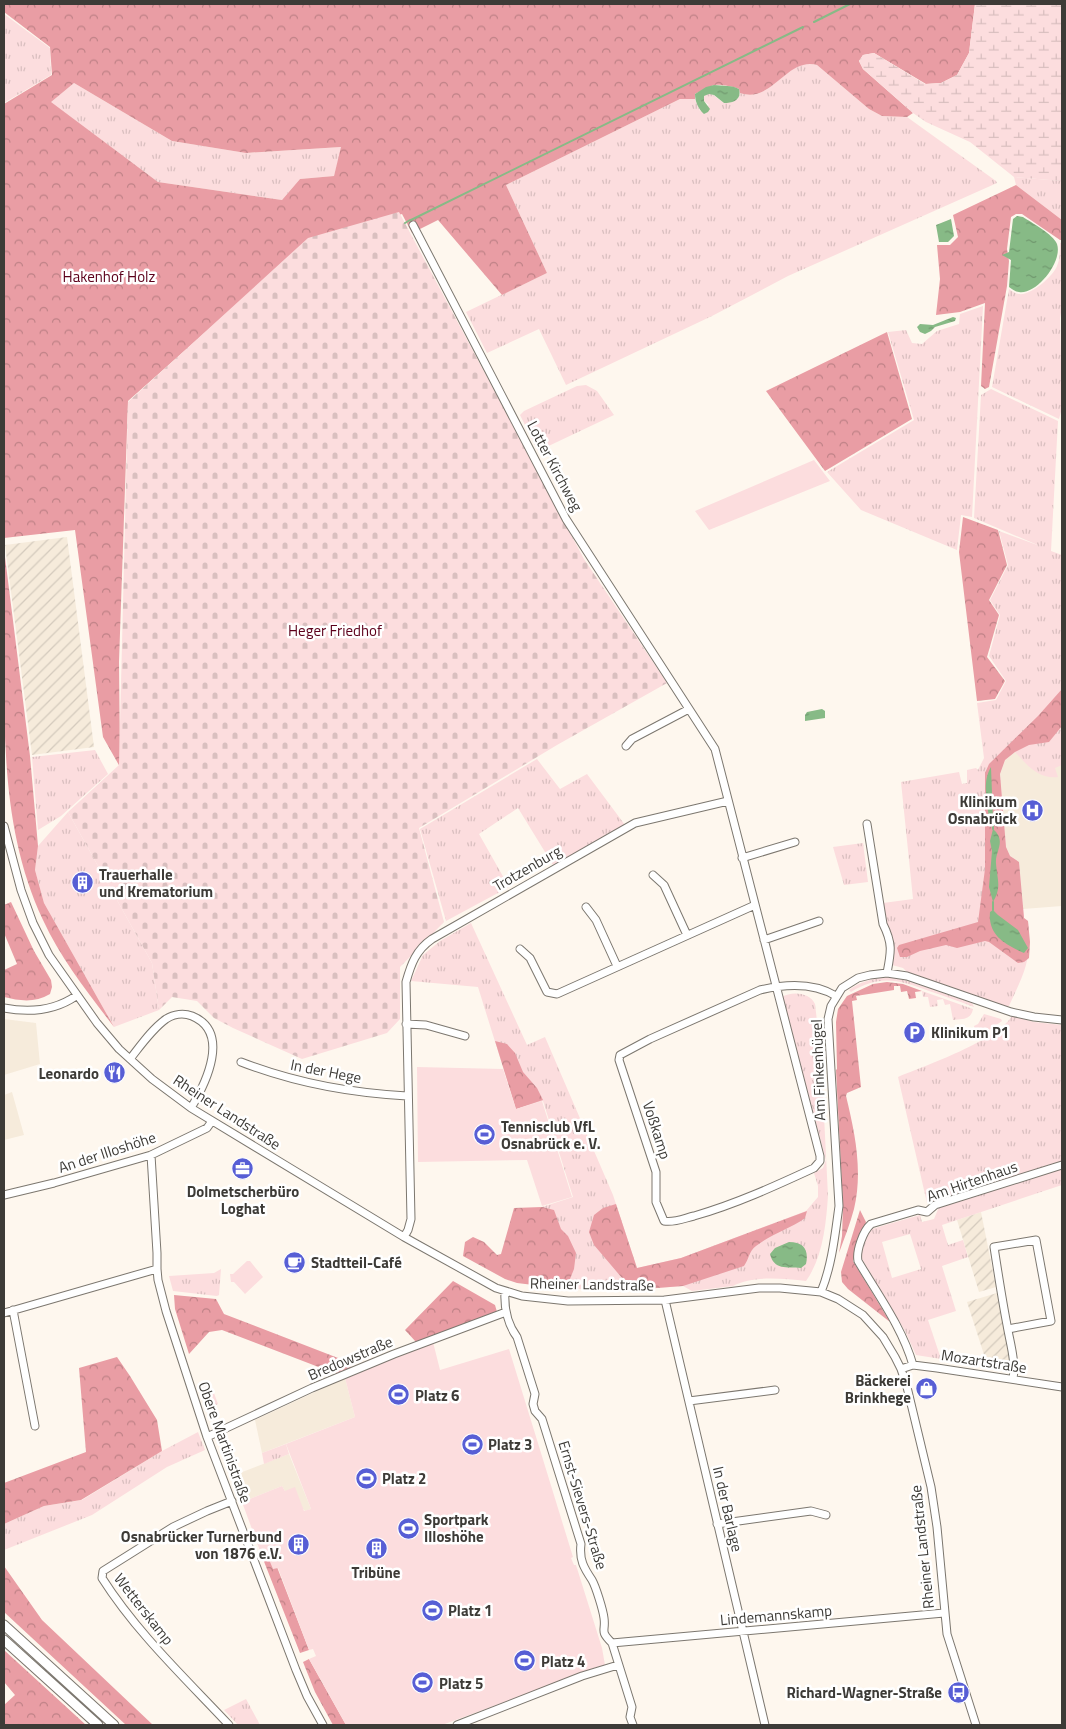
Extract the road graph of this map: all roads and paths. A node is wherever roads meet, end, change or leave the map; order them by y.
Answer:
1 (413, 226) dead end
2 (689, 710) junction
3 (626, 746) dead end
4 (728, 801) junction
5 (867, 824) dead end
6 (4, 826) edge
7 (795, 842) dead end
8 (742, 858) junction
9 (653, 875) dead end
10 (755, 905) junction
11 (586, 907) dead end
12 (819, 922) dead end
13 (687, 935) junction
14 (764, 940) junction
15 (520, 949) dead end
16 (617, 966) junction
17 (887, 973) junction
18 (776, 986) junction
19 (76, 996) junction
20 (836, 996) junction
21 (4, 1008) edge
22 (1062, 1020) edge
23 (406, 1024) junction
24 (464, 1036) dead end
25 (130, 1059) junction
26 (241, 1062) dead end
27 (407, 1096) junction
28 (191, 1108) junction
29 (212, 1121) junction
30 (150, 1155) junction
31 (1062, 1165) edge
32 (817, 1166) joint
33 (4, 1195) edge
34 (404, 1237) junction
35 (157, 1269) junction
36 (505, 1292) junction
37 (821, 1292) junction
38 (665, 1300) junction
39 (14, 1310) junction
40 (4, 1312) edge
41 (506, 1312) junction
42 (1008, 1329) junction
43 (913, 1365) junction
44 (901, 1369) junction
45 (1013, 1380) junction
46 (1062, 1387) edge
47 (775, 1390) dead end
48 (689, 1401) junction
49 (35, 1426) dead end
50 (207, 1437) junction
51 (232, 1501) junction
52 (826, 1515) dead end
53 (717, 1524) junction
54 (102, 1578) junction
55 (93, 1583) dead end
56 (944, 1613) junction
57 (4, 1625) edge
58 (743, 1632) junction
59 (4, 1640) edge
60 (612, 1643) junction
61 (618, 1665) junction
62 (476, 1718) junction
63 (98, 1725) edge
64 (114, 1725) edge
65 (230, 1725) edge
66 (323, 1725) edge
67 (457, 1725) edge
68 (479, 1725) edge
69 (633, 1725) edge
70 (765, 1725) edge
71 (976, 1725) edge

1 - 2 street, Lotter Kirchweg
2 - 3 street
2 - 4 street, Lotter Kirchweg
4 - 8 street, Lotter Kirchweg
4 - 23 street, Trotzenburg
5 - 17 street
6 - 19 street, Rheiner Landstraße
7 - 8 street
8 - 10 street, Lotter Kirchweg
9 - 13 street
10 - 13 street
10 - 14 street, Lotter Kirchweg
11 - 16 street
12 - 14 street
13 - 16 street
14 - 18 street, Lotter Kirchweg
15 - 16 street
17 - 20 street
17 - 22 street
18 - 20 street
18 - 32 street, Lotter Kirchweg
18 - 32 street, Voßkamp
19 - 21 street
19 - 25 street, Rheiner Landstraße
20 - 37 street, Am Finkenhügel
23 - 24 street
23 - 27 street, Trotzenburg
25 - 28 street, Rheiner Landstraße
25 - 28 street
26 - 27 street, In der Hege
27 - 34 street, Trotzenburg
28 - 29 street, Rheiner Landstraße
29 - 30 street, An der Illoshöhe
29 - 34 street, Rheiner Landstraße
30 - 33 street, An der Illoshöhe
30 - 35 street, Obere Martinistraße
31 - 43 street, Am Hirtenhaus
34 - 36 street, Rheiner Landstraße
35 - 39 street
35 - 50 street, Obere Martinistraße
36 - 38 street, Rheiner Landstraße
36 - 41 street, Ernst-Sievers-Straße
37 - 38 street, Rheiner Landstraße
37 - 44 street, Rheiner Landstraße
38 - 48 street, In der Barlage
39 - 40 street
39 - 49 street
41 - 50 street, Bredowstraße
41 - 60 street, Ernst-Sievers-Straße
42 - 42 street
42 - 45 street
43 - 44 street, Mozartstraße
43 - 45 street, Mozartstraße
44 - 56 street, Rheiner Landstraße
45 - 46 street, Mozartstraße
47 - 48 street
48 - 53 street, In der Barlage
50 - 51 street, Obere Martinistraße
51 - 54 street, Wetterskamp
51 - 66 street, Obere Martinistraße
52 - 53 street
53 - 58 street, In der Barlage
54 - 55 street
54 - 65 street, Wetterskamp
56 - 58 street, Lindemannskamp
56 - 71 street, Rheiner Landstraße
57 - 64 main road
58 - 60 street, Lindemannskamp
58 - 70 street, In der Barlage
59 - 63 main road
60 - 61 street, Ernst-Sievers-Straße
61 - 62 street
61 - 69 street, Ernst-Sievers-Straße
62 - 67 street
62 - 68 street

